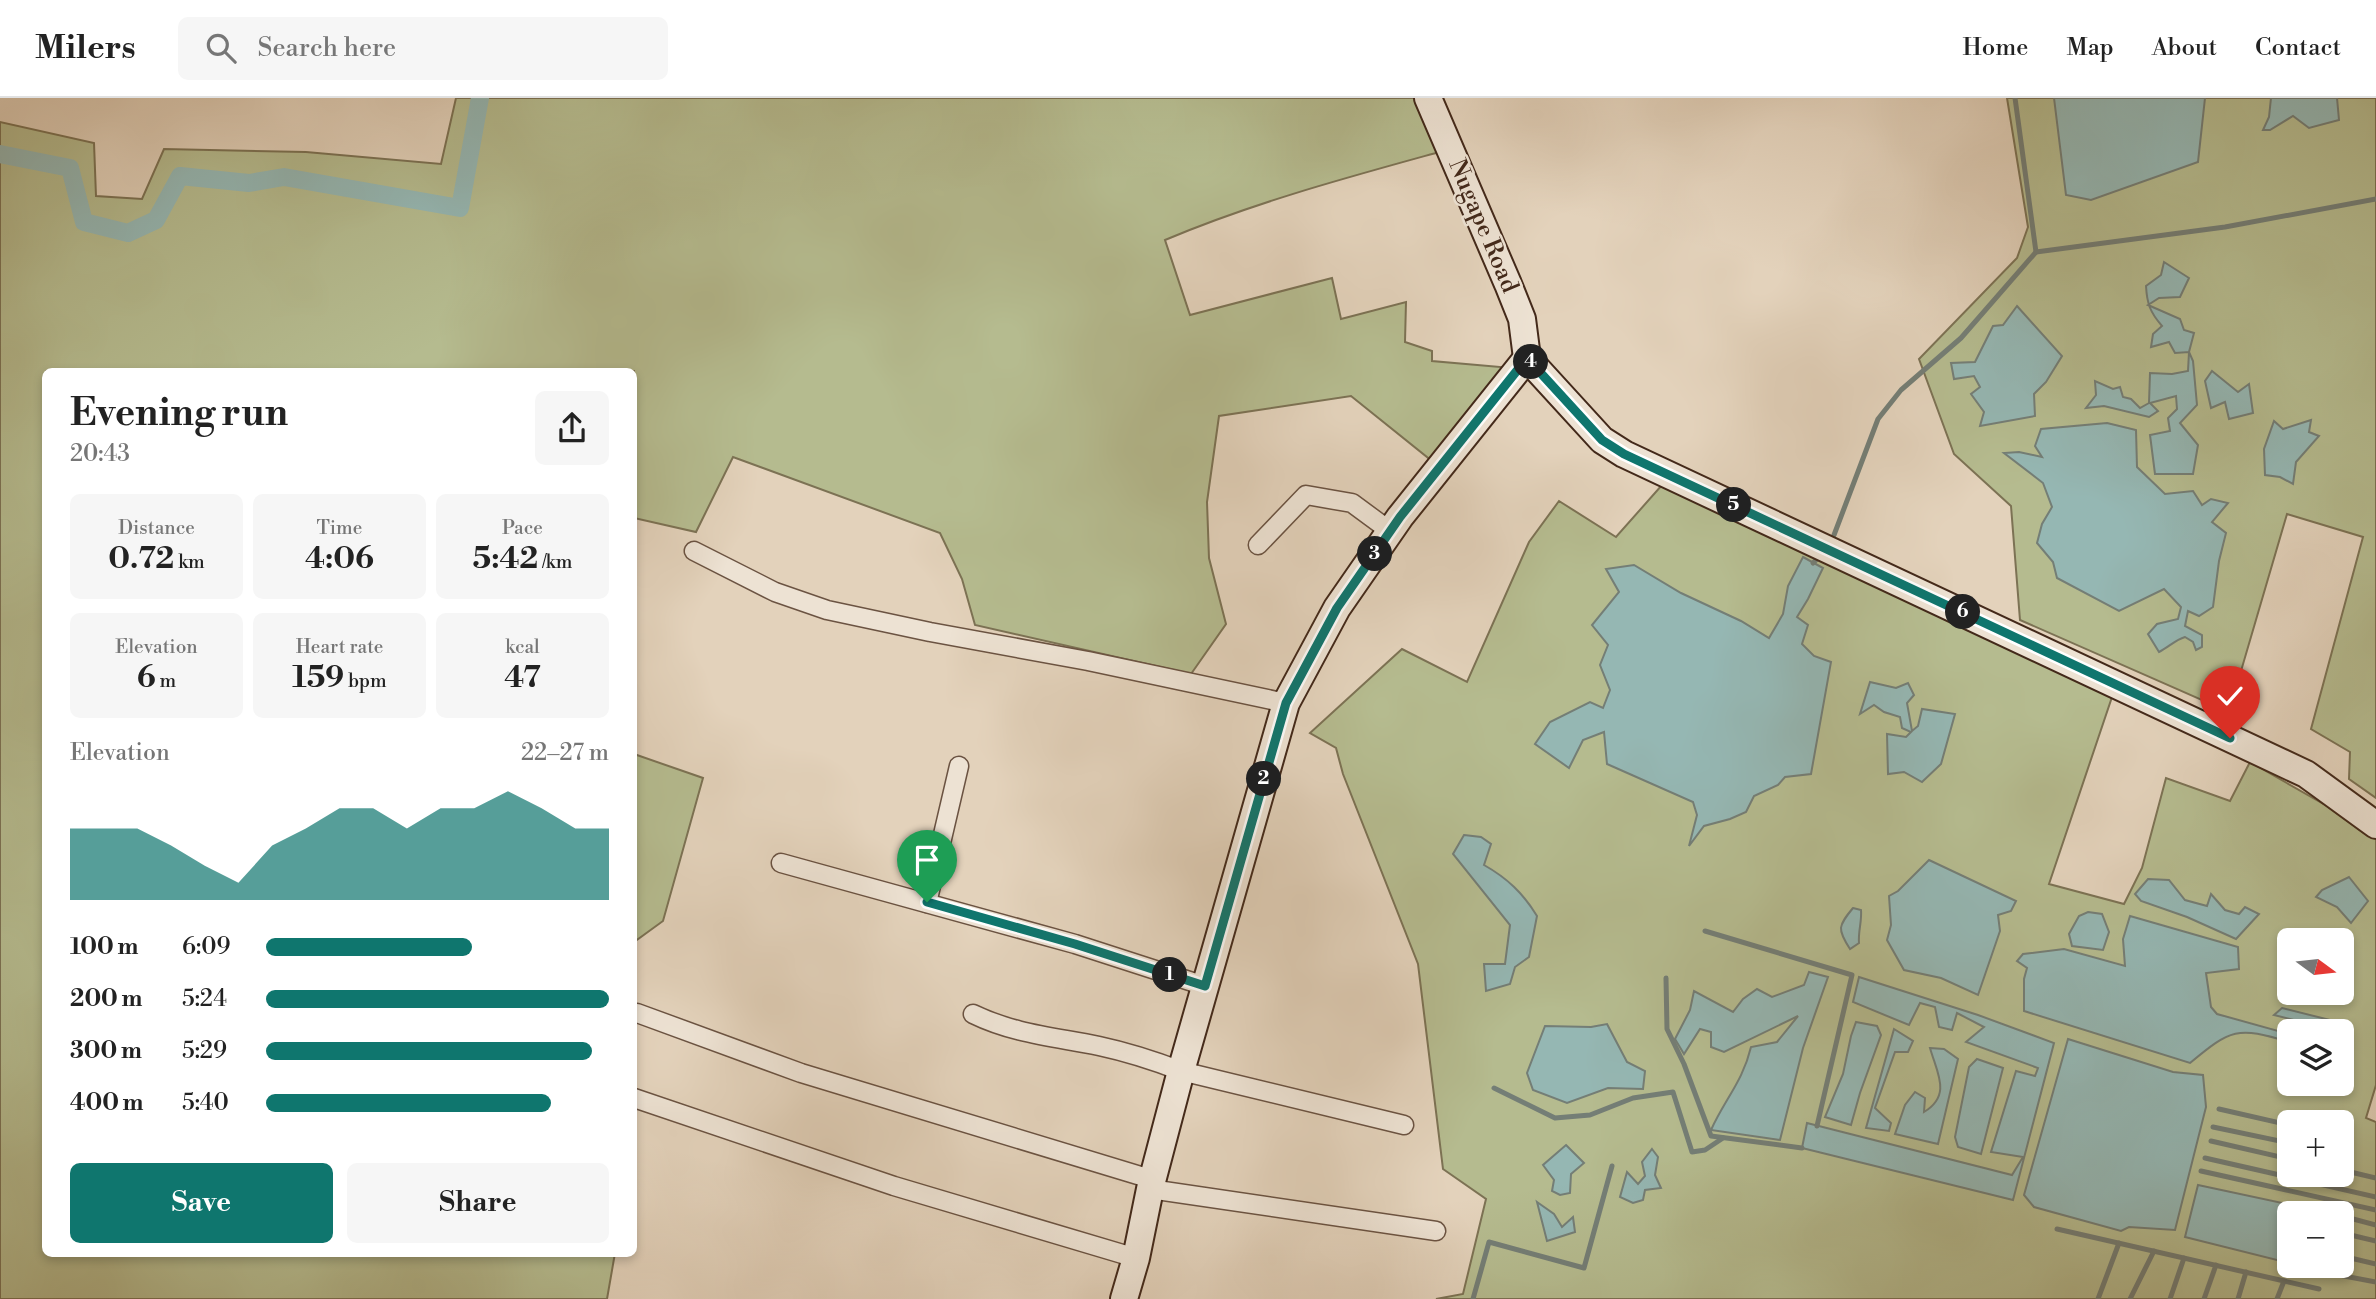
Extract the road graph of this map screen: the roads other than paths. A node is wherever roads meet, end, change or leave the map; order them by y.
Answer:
1 (1428, 98) edge
2 (1527, 358) junction
3 (1390, 531) junction
4 (1258, 545) dead end
5 (694, 551) dead end
6 (1286, 703) junction
7 (959, 766) dead end
8 (2376, 825) edge
9 (782, 863) dead end
10 (927, 902) junction
11 (1205, 986) junction
12 (637, 1013) dead end
13 (974, 1014) dead end
14 (1181, 1071) junction
15 (637, 1099) edge
16 (1404, 1125) dead end
17 (1152, 1185) junction
18 (1436, 1231) dead end
19 (1136, 1258) junction
20 (1124, 1299) edge

1 - 2 main road, Nugape Road
2 - 3 main road
2 - 8 main road
3 - 4 street
3 - 6 main road
5 - 6 street
6 - 11 main road
7 - 10 street
9 - 10 street
10 - 11 street
11 - 14 main road
12 - 17 street
13 - 14 street
14 - 16 street
14 - 17 main road
15 - 19 street
17 - 18 street
17 - 19 main road
19 - 20 main road

